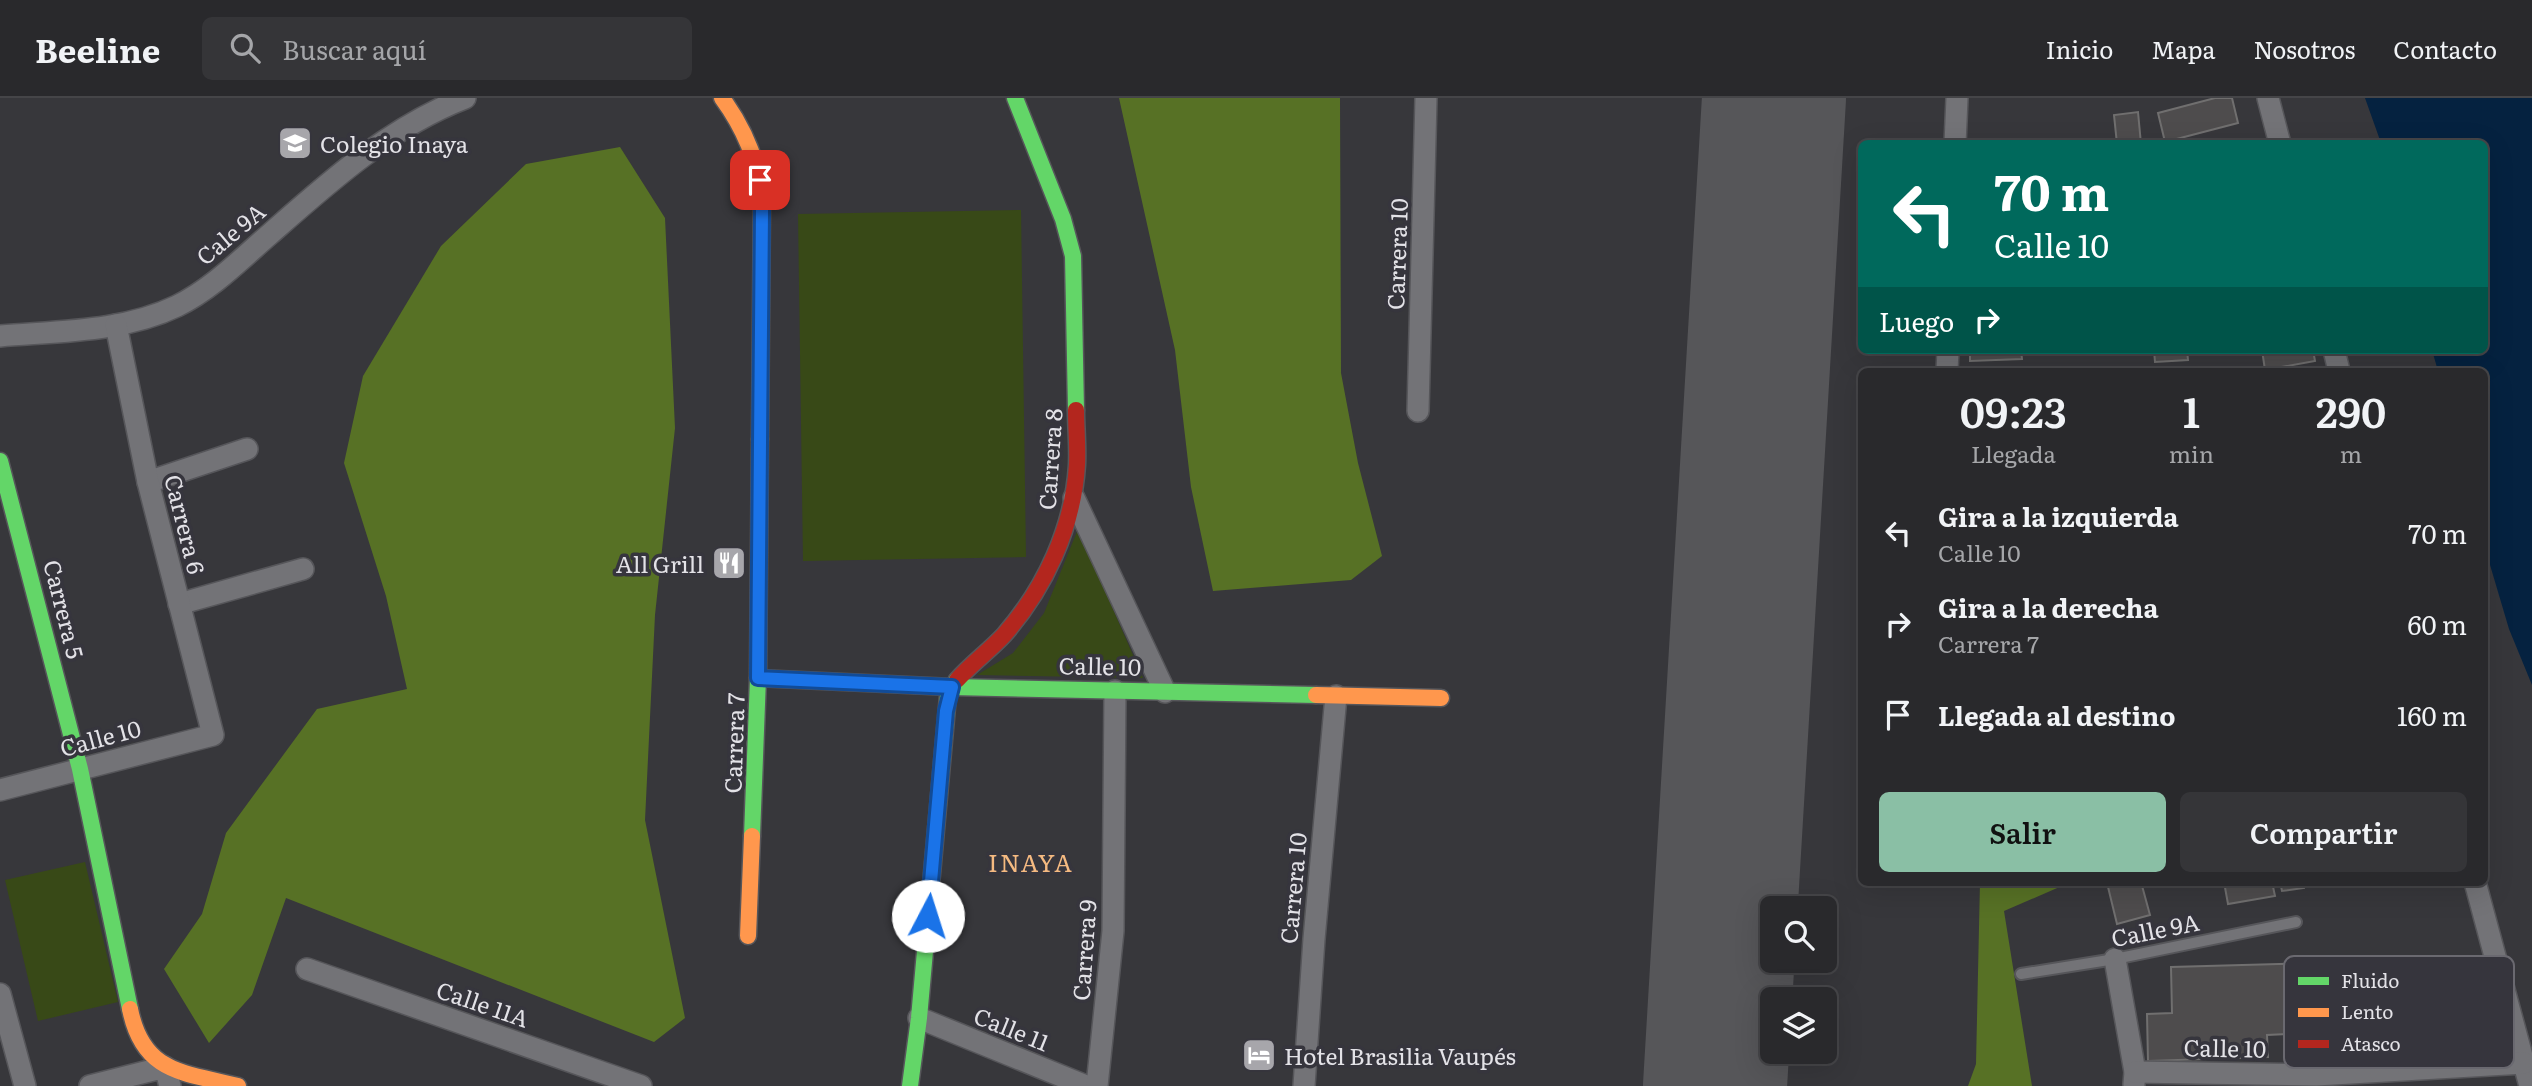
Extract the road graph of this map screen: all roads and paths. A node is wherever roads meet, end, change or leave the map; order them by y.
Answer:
1 (465, 98) edge
2 (722, 98) edge
3 (1015, 98) edge
4 (1426, 98) edge
5 (1957, 98) edge
6 (2268, 98) edge
7 (1955, 140) edge
8 (2279, 140) edge
9 (116, 325) junction
10 (0, 336) edge
11 (1418, 411) dead end
12 (247, 449) dead end
13 (0, 461) edge
14 (148, 482) junction
15 (1074, 498) junction
16 (10, 537) edge
17 (303, 569) dead end
18 (179, 604) junction
19 (758, 678) junction
20 (952, 687) junction
21 (1115, 691) junction
22 (1165, 692) junction
23 (1336, 696) junction
24 (1441, 698) dead end
25 (213, 735) joint
26 (80, 769) junction
27 (0, 790) edge
28 (2476, 886) edge
29 (2296, 922) dead end
30 (748, 936) dead end
31 (2495, 956) edge
32 (2115, 959) junction
33 (307, 970) dead end
34 (2021, 974) dead end
35 (0, 994) edge
36 (919, 1018) junction
37 (2514, 1026) edge
38 (2524, 1063) junction
39 (2514, 1064) edge
40 (2463, 1068) edge
41 (167, 1077) edge
42 (2134, 1079) edge
43 (2318, 1080) edge
44 (25, 1086) edge
45 (90, 1086) edge
46 (238, 1086) edge
47 (641, 1086) edge
48 (910, 1086) edge
49 (1086, 1086) edge
50 (1097, 1086) edge
51 (1304, 1086) edge
52 (2530, 1086) edge

1 - 9 street, Cale 9A
2 - 19 street, Carrera 7
3 - 15 street, Carrera 8
4 - 11 street, Carrera 10
5 - 7 street
6 - 8 street
9 - 10 street, Cale 9A
9 - 14 street, Carrera 6
12 - 14 street
13 - 16 street, Carrera 5
14 - 18 street, Carrera 6
15 - 20 street, Carrera 8
15 - 22 street
16 - 26 street, Carrera 5
17 - 18 street
18 - 25 street, Carrera 6
19 - 20 street, Calle 10
19 - 30 street, Carrera 7
20 - 21 street, Calle 10
20 - 36 street
21 - 22 street, Calle 10
21 - 50 street, Carrera 9
22 - 23 street, Calle 10
23 - 24 street, Calle 10
23 - 51 street, Carrera 10
25 - 26 street, Calle 10
26 - 27 street, Calle 10
26 - 41 street, Carrera 5
28 - 31 street
29 - 32 lane, Calle 9A
32 - 34 lane, Calle 9A
32 - 42 street
33 - 47 street, Calle 11A
35 - 44 street
36 - 48 street
36 - 49 street, Calle 11
37 - 38 street
38 - 39 street, Calle 10
38 - 52 street
40 - 43 street, Calle 10
41 - 45 street
41 - 46 street
42 - 43 street, Calle 10

